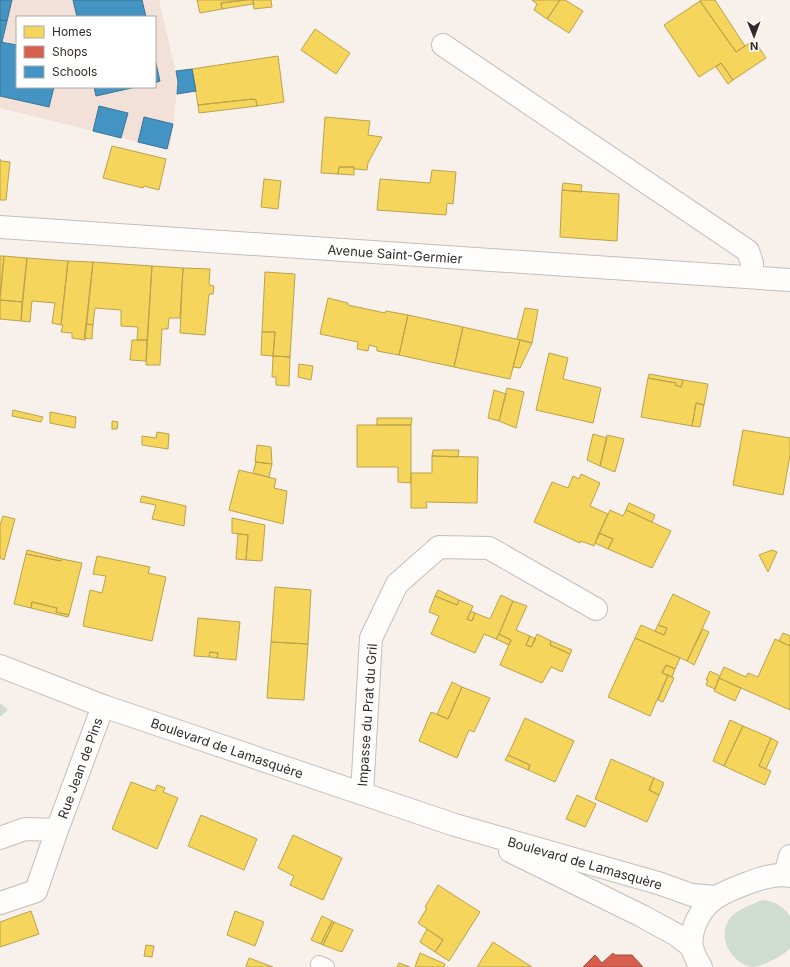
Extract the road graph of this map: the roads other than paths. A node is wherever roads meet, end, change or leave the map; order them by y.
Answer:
1 (443, 45) dead end
2 (0, 228) edge
3 (752, 277) junction
4 (790, 280) edge
5 (596, 609) dead end
6 (0, 666) edge
7 (103, 706) junction
8 (362, 793) junction
9 (455, 825) junction
10 (57, 830) junction
11 (0, 838) edge
12 (788, 869) edge
13 (716, 897) junction
14 (0, 904) edge
15 (692, 947) junction
16 (702, 967) edge

1 - 3 street
2 - 3 street, Avenue Saint-Germier
3 - 4 street, Avenue Saint-Germier
5 - 8 street, Impasse du Prat du Gril
6 - 7 street, Boulevard de Lamasquère
7 - 8 street, Boulevard de Lamasquère
7 - 10 street, Rue Jean de Pins
8 - 9 street, Boulevard de Lamasquère
9 - 13 street, Boulevard de Lamasquère
9 - 15 street, Boulevard de Lamasquère
10 - 11 street, Rue Jean de Pins
10 - 14 street, Rue Jean de Pins
12 - 13 street
13 - 15 street
15 - 16 street

